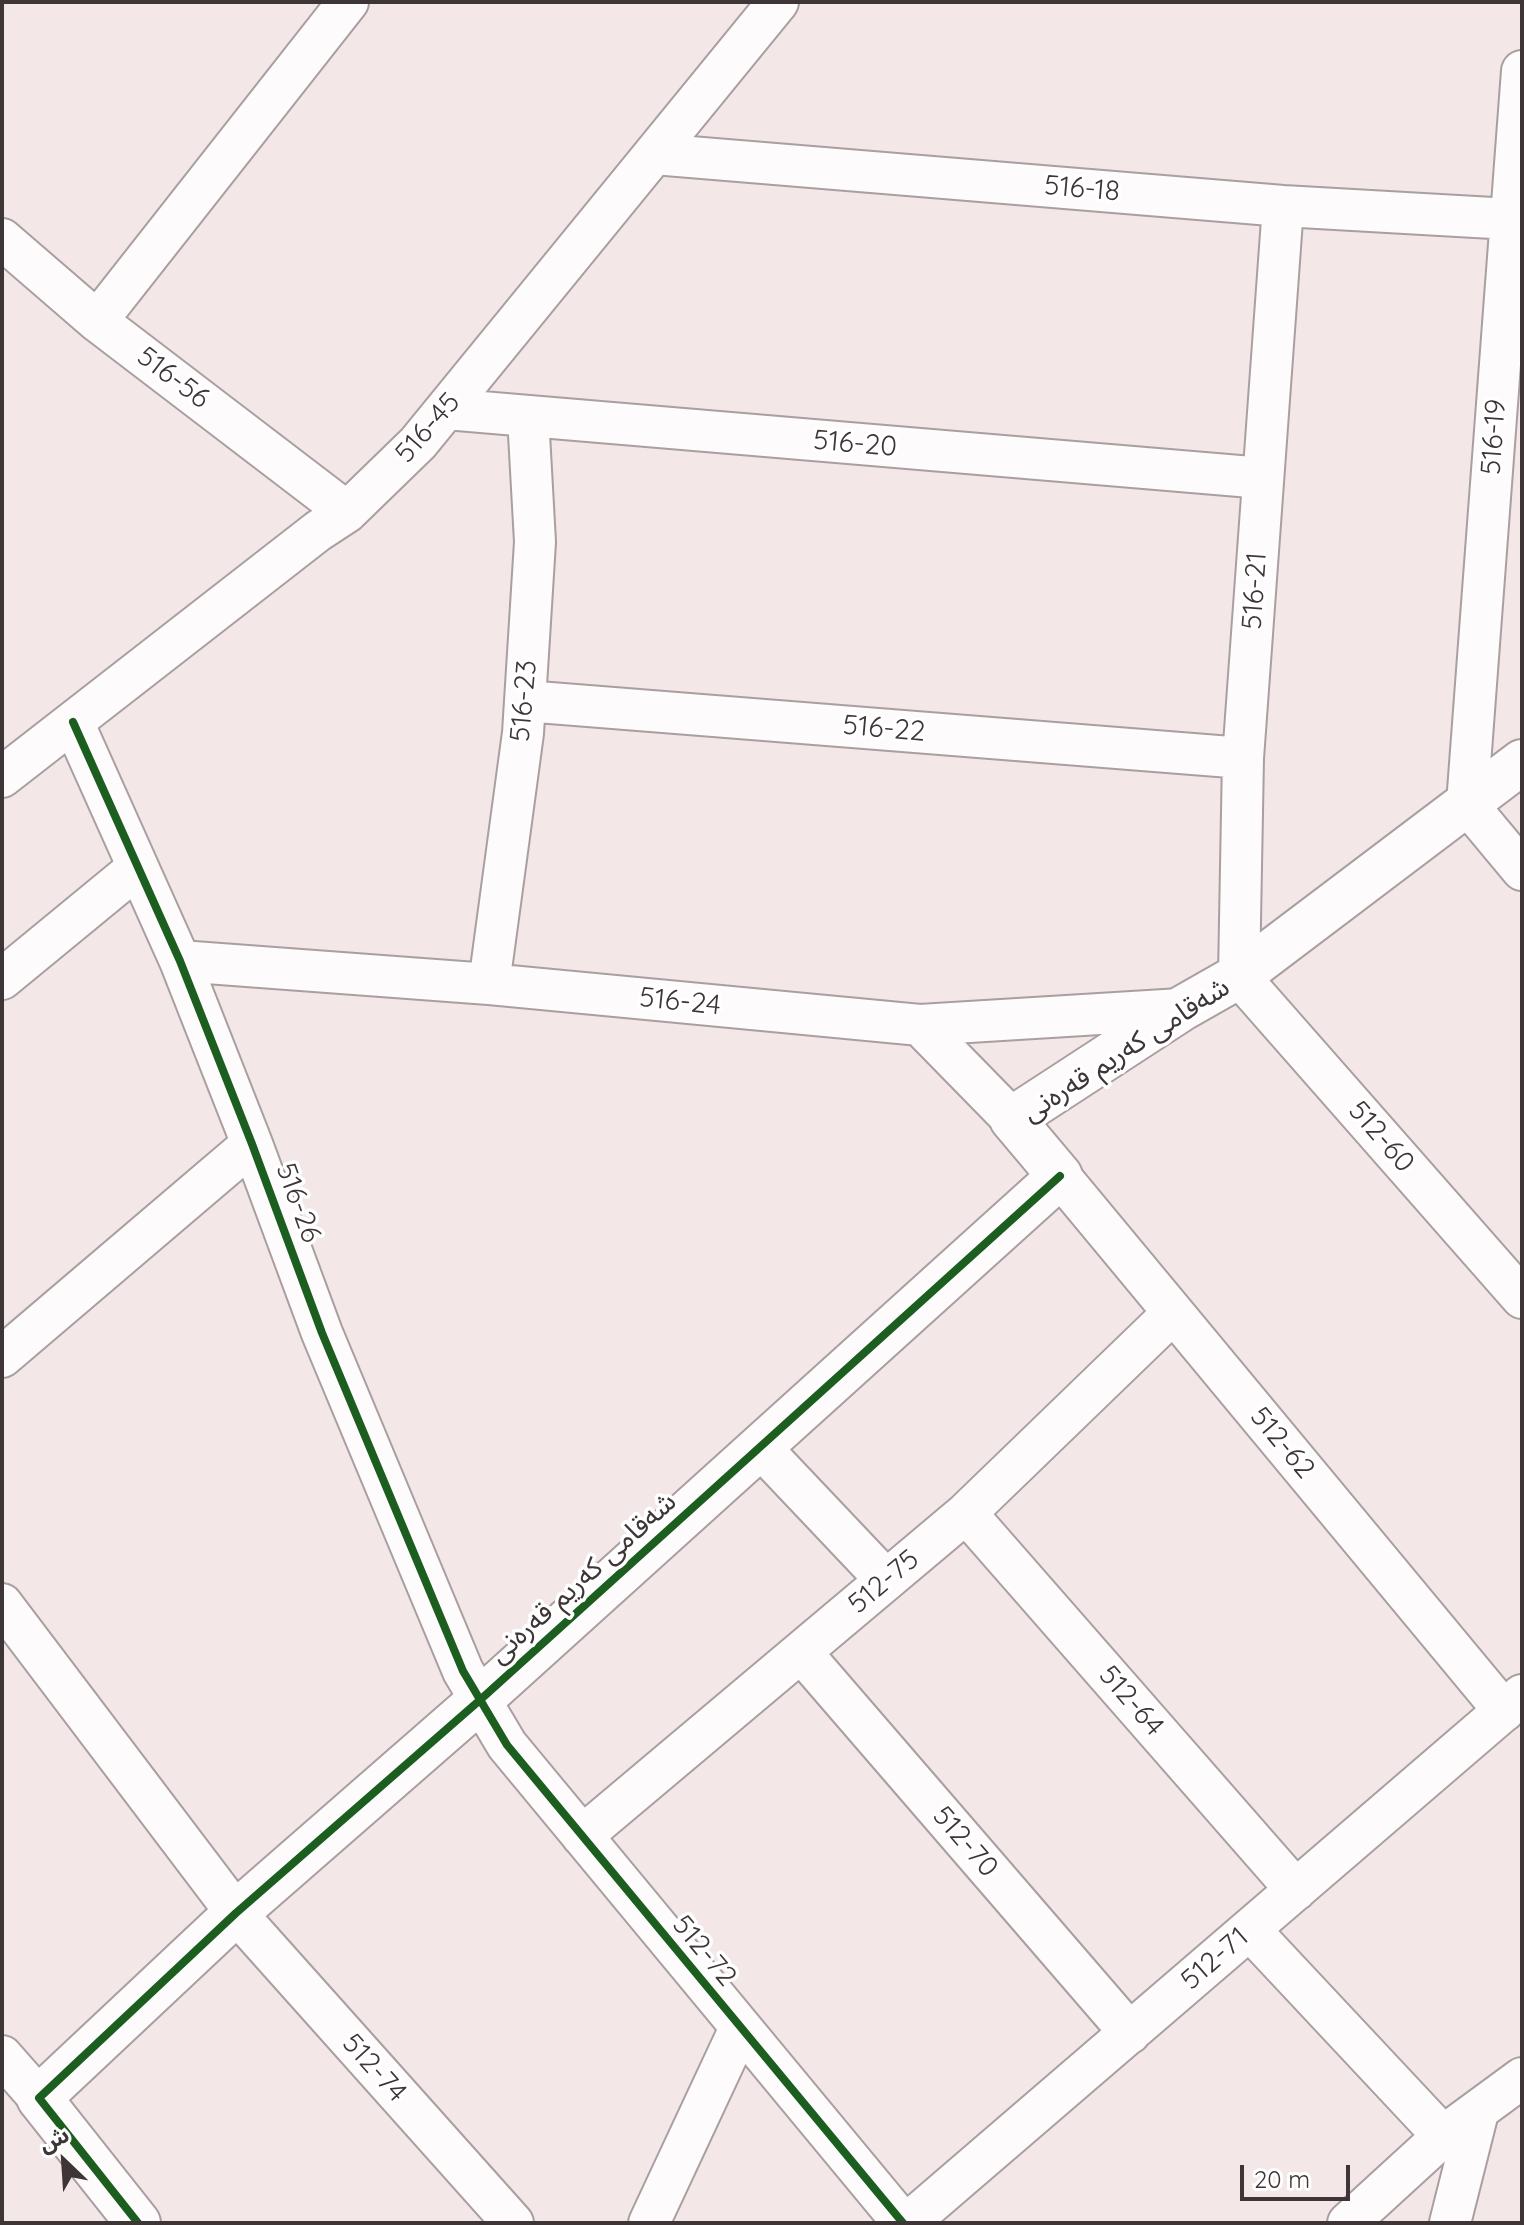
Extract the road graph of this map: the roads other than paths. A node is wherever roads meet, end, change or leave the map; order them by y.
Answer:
1 (348, 2) edge
2 (778, 2) edge
3 (1522, 71) edge
4 (654, 154) junction
5 (1283, 206) junction
6 (1510, 219) junction
7 (2, 239) edge
8 (97, 321) junction
9 (446, 409) junction
10 (528, 416) junction
11 (1263, 478) junction
12 (347, 512) junction
13 (525, 701) junction
14 (73, 722) junction
15 (1243, 758) junction
16 (1522, 762) edge
17 (2, 777) edge
18 (1467, 804) junction
19 (137, 868) junction
20 (1522, 870) edge
21 (180, 961) junction
22 (1239, 976) junction
23 (2, 979) edge
24 (489, 984) junction
25 (1181, 1009) junction
26 (920, 1025) junction
27 (1012, 1119) junction
28 (252, 1144) junction
29 (1060, 1176) junction
30 (1522, 1298) edge
31 (1173, 1313) junction
32 (2, 1357) edge
33 (760, 1447) junction
34 (966, 1513) junction
35 (886, 1580) junction
36 (2, 1604) edge
37 (801, 1652) junction
38 (480, 1700) junction
39 (1513, 1703) edge
40 (582, 1836) junction
41 (1296, 1890) junction
42 (236, 1913) junction
43 (1250, 1930) junction
44 (740, 2028) junction
45 (1130, 2033) junction
46 (1522, 2078) edge
47 (15, 2083) edge
48 (1478, 2112) junction
49 (1443, 2136) junction
50 (138, 2223) edge
51 (513, 2223) edge
52 (649, 2223) edge
53 (905, 2223) edge
54 (1348, 2223) edge
55 (1450, 2223) edge

1 - 8 street
2 - 4 street, 516-45
3 - 6 street, 516-19
4 - 5 street, 516-18
4 - 9 street, 516-45
5 - 6 street, 516-18
5 - 11 street, 516-21
6 - 18 street, 516-19
7 - 8 street, 516-56
8 - 12 street, 516-56
9 - 10 street, 516-20
9 - 12 street, 516-45
10 - 11 street, 516-20
10 - 13 street, 516-23
11 - 15 street, 516-21
12 - 14 street, 516-45
13 - 15 street, 516-22
13 - 24 street, 516-23
14 - 17 street, 516-45
14 - 19 street, 516-26
15 - 22 street, 516-21
16 - 18 street, شەقامی کەریم قەرەنی
18 - 20 street
18 - 22 street, شەقامی کەریم قەرەنی
19 - 21 street, 516-26
19 - 23 street
21 - 24 street, 516-24
21 - 28 street, 516-26
22 - 25 street, شەقامی کەریم قەرەنی
22 - 30 street, 512-60
24 - 26 street, 516-24
25 - 26 street, 516-24
25 - 27 street, شەقامی کەریم قەرەنی
26 - 27 street
27 - 29 street, شەقامی کەریم قەرەنی
28 - 32 street
28 - 38 street, 516-26
29 - 31 street, 512-62
29 - 33 street, شەقامی کەریم قەرەنی
31 - 34 street, 512-75
31 - 39 street, 512-62
33 - 35 street
33 - 38 street, شەقامی کەریم قەرەنی
34 - 35 street, 512-75
34 - 41 street, 512-64
35 - 37 street, 512-75
36 - 42 street, 512-74
37 - 40 street, 512-75
37 - 45 street, 512-70
38 - 40 street, 512-72
38 - 42 street, شەقامی کەریم قەرەنی
39 - 41 street, 512-71
40 - 44 street, 512-72
41 - 43 street, 512-71
42 - 47 street, شەقامی کەریم قەرەنی
42 - 51 street, 512-74
43 - 45 street, 512-71
43 - 49 street
44 - 52 street
44 - 53 street, 512-72
45 - 53 street, 512-71
46 - 48 street
47 - 50 street, شەقامی کەریم قەرەنی
48 - 49 street
48 - 55 street
49 - 54 street

